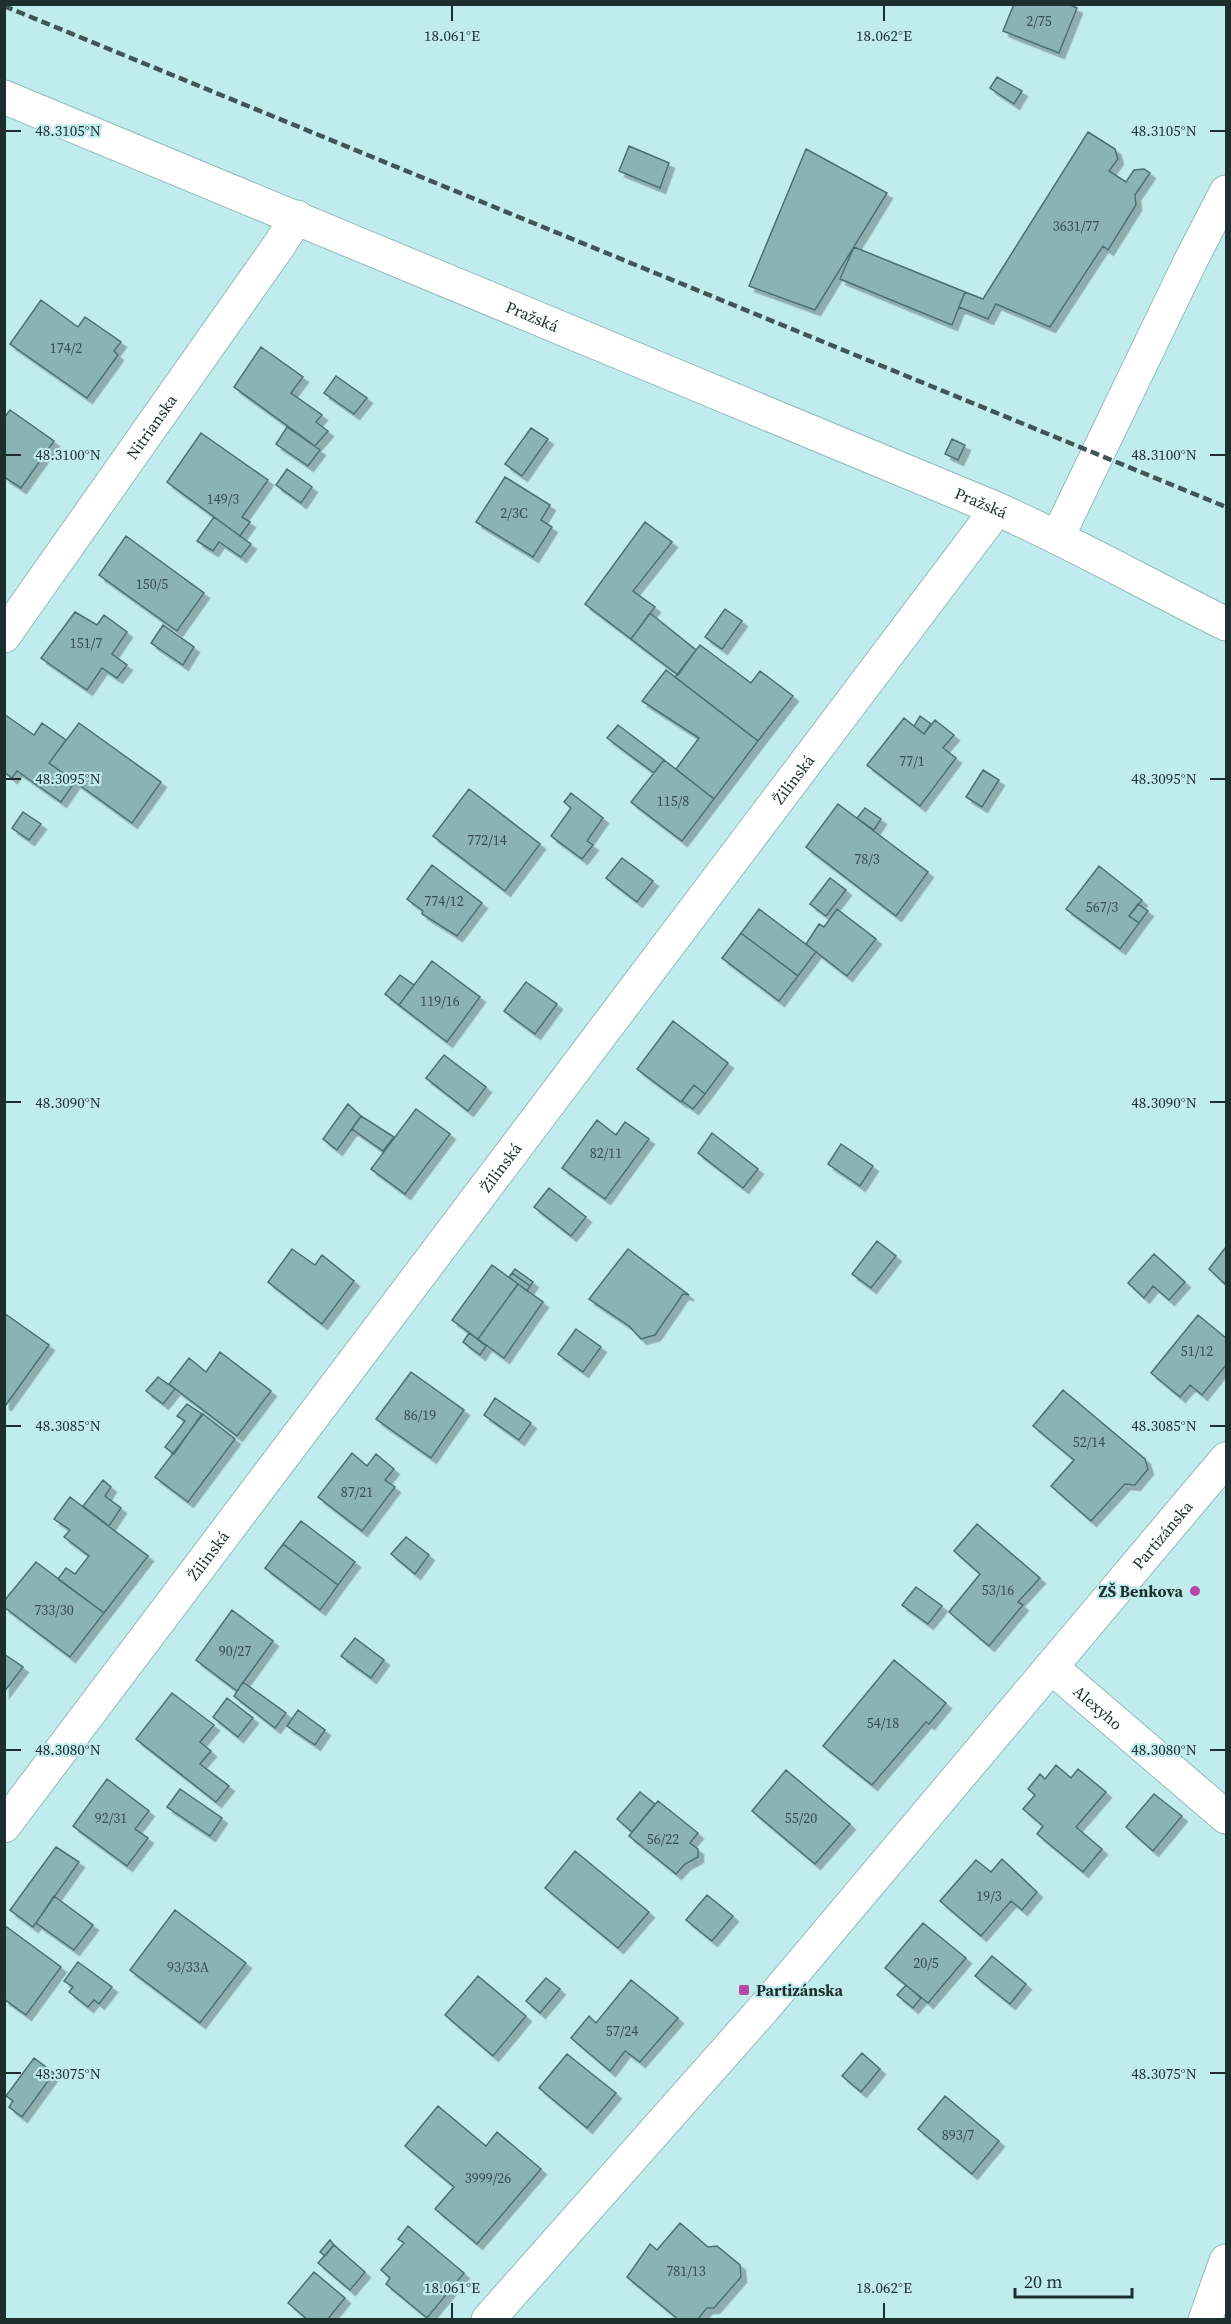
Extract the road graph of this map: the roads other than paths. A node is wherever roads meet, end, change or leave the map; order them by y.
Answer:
1 (4, 98) edge
2 (1227, 192) edge
3 (297, 217) junction
4 (997, 509) junction
5 (1058, 536) junction
6 (1227, 624) edge
7 (4, 636) edge
8 (1227, 1459) edge
9 (1051, 1667) junction
10 (1227, 1816) edge
11 (4, 1826) edge
12 (1227, 2261) edge
13 (488, 2319) edge
14 (1205, 2319) edge

1 - 3 street, Pražská
2 - 5 street
3 - 4 street, Pražská
3 - 7 street, Nitrianska
4 - 5 street, Pražská
4 - 11 street, Žilinská
5 - 6 street, Pražská
8 - 9 street, Partizánska
9 - 10 street, Alexyho
9 - 13 street, Partizánska
12 - 14 street

